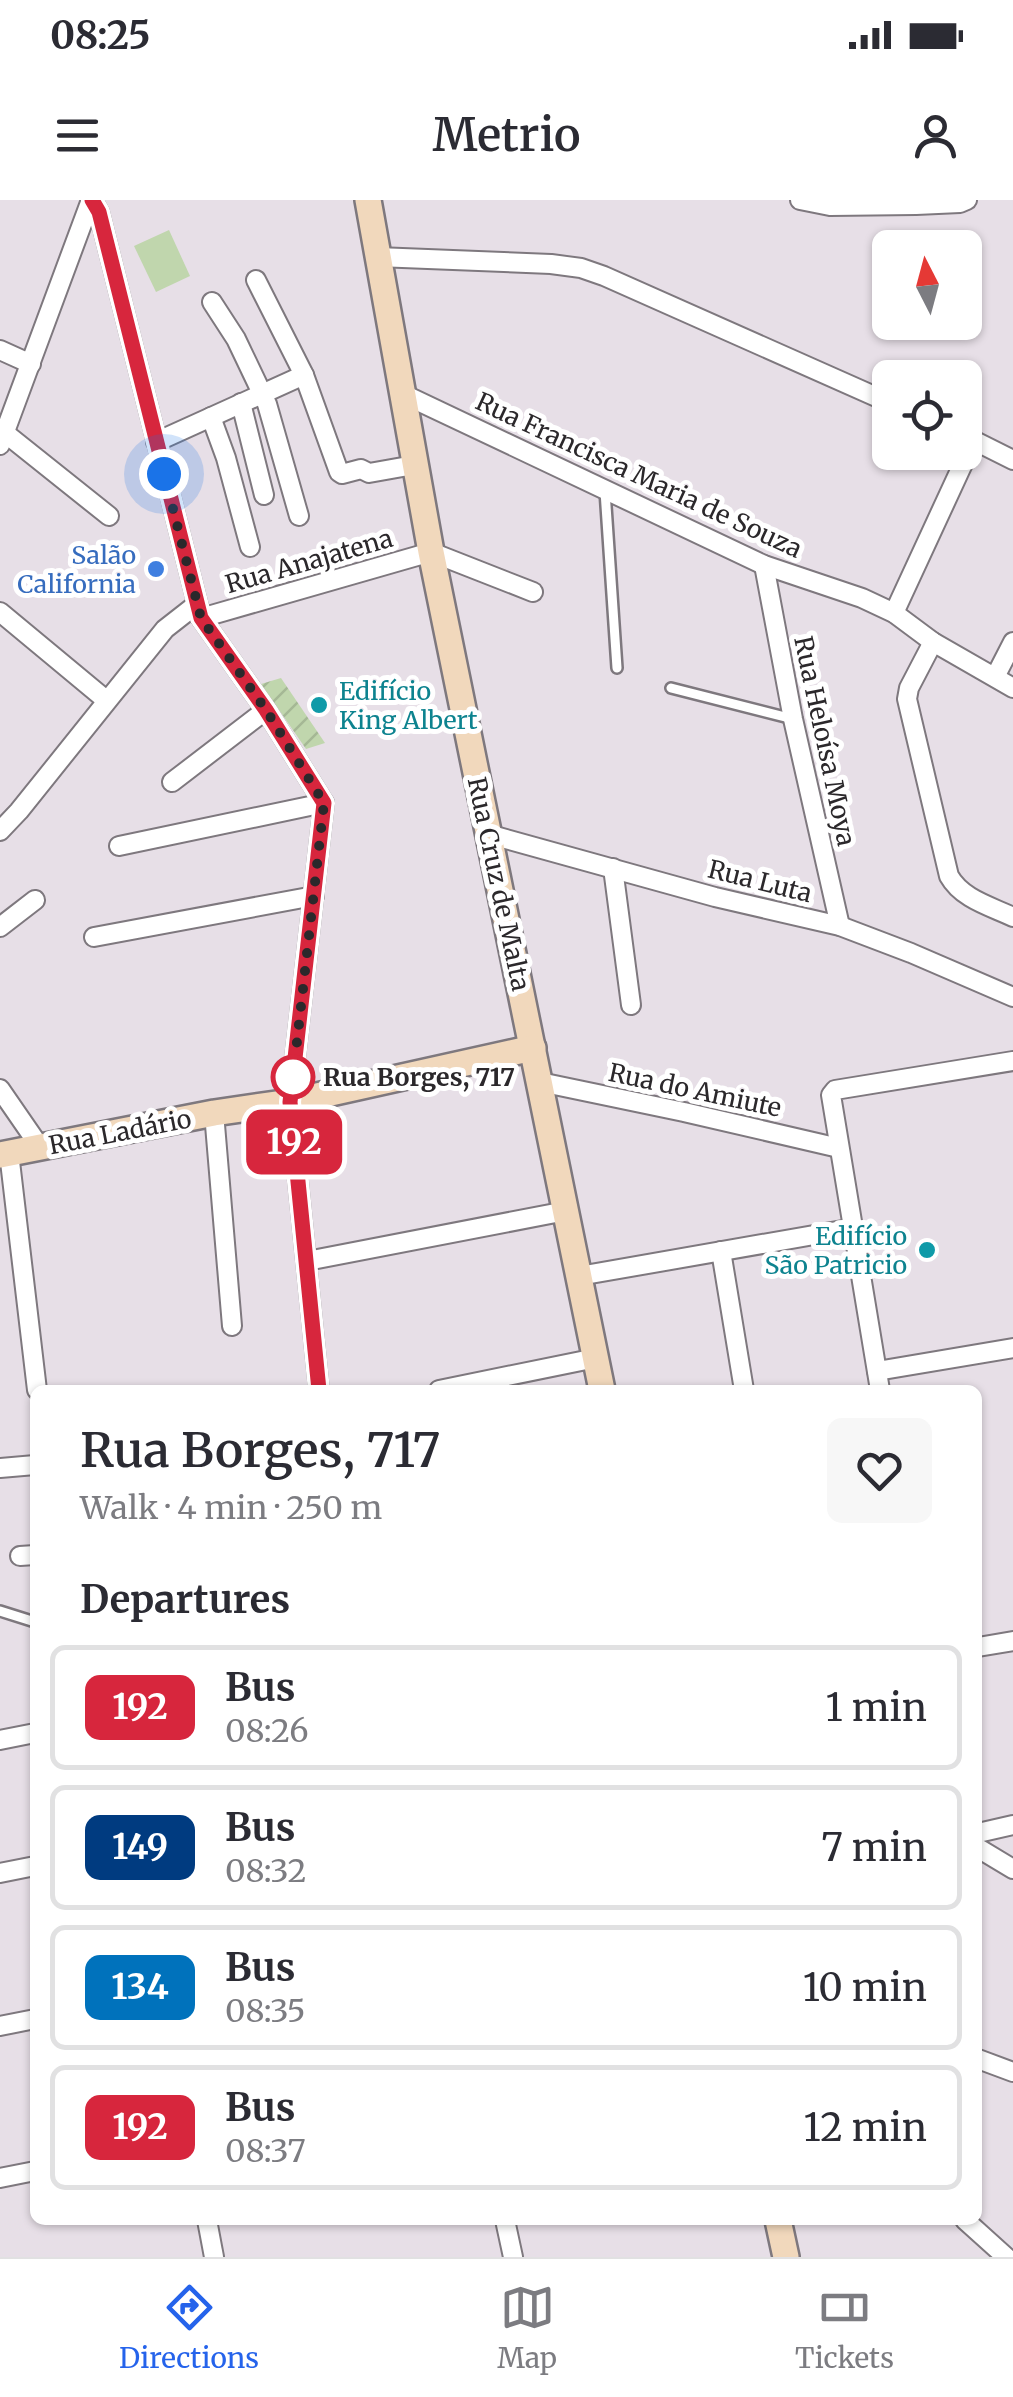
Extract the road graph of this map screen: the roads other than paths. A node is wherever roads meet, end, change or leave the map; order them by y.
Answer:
1 (91, 200) edge
2 (368, 200) edge
3 (800, 200) edge
4 (967, 200) edge
5 (378, 258) junction
6 (256, 280) dead end
7 (212, 302) dead end
8 (0, 350) edge
9 (32, 364) junction
10 (304, 375) junction
11 (401, 393) junction
12 (262, 394) junction
13 (872, 395) edge
14 (241, 403) junction
15 (211, 416) junction
16 (2, 439) edge
17 (156, 442) junction
18 (982, 444) edge
19 (1013, 460) edge
20 (414, 466) junction
21 (955, 470) edge
22 (605, 488) junction
23 (264, 495) dead end
24 (109, 516) dead end
25 (299, 516) dead end
26 (250, 547) dead end
27 (431, 552) junction
28 (764, 565) junction
29 (533, 592) dead end
30 (199, 611) junction
31 (0, 612) edge
32 (894, 613) junction
33 (933, 642) junction
34 (1013, 642) edge
35 (617, 668) dead end
36 (995, 677) junction
37 (671, 688) dead end
38 (1013, 688) edge
39 (106, 700) junction
40 (266, 710) junction
41 (793, 719) junction
42 (172, 782) dead end
43 (324, 803) junction
44 (0, 832) edge
45 (488, 834) junction
46 (119, 846) dead end
47 (613, 868) junction
48 (314, 896) junction
49 (35, 900) dead end
50 (1013, 917) edge
51 (840, 926) junction
52 (0, 927) edge
53 (94, 937) dead end
54 (1013, 997) edge
55 (630, 1005) dead end
56 (533, 1048) junction
57 (1013, 1061) edge
58 (540, 1082) junction
59 (0, 1089) edge
60 (290, 1102) junction
61 (214, 1113) junction
62 (40, 1147) junction
63 (839, 1148) junction
64 (4, 1154) edge
65 (566, 1212) junction
66 (854, 1228) junction
67 (722, 1251) junction
68 (307, 1260) junction
69 (580, 1276) junction
70 (232, 1326) dead end
71 (1013, 1348) edge
72 (596, 1358) junction
73 (878, 1380) edge
74 (36, 1385) edge
75 (319, 1385) edge
76 (468, 1385) edge
77 (601, 1385) edge
78 (743, 1385) edge
79 (30, 1465) edge
80 (0, 1468) edge
81 (0, 1611) edge
82 (30, 1620) edge
83 (1013, 1641) edge
84 (982, 1646) edge
85 (30, 1734) edge
86 (0, 1740) edge
87 (1013, 1825) edge
88 (982, 1832) edge
89 (982, 1850) edge
90 (30, 1867) edge
91 (1013, 1869) edge
92 (0, 1873) edge
93 (30, 2020) edge
94 (0, 2026) edge
95 (982, 2060) edge
96 (1013, 2072) edge
97 (30, 2173) edge
98 (0, 2178) edge
99 (208, 2225) edge
100 (507, 2225) edge
101 (779, 2225) edge
102 (971, 2225) edge
103 (214, 2257) edge
104 (513, 2257) edge
105 (786, 2257) edge
106 (1006, 2257) edge

1 - 9 street
1 - 17 street
2 - 5 street, Rua Cruz de Malta
3 - 4 street
5 - 11 street, Rua Cruz de Malta
5 - 13 street
6 - 10 street
7 - 12 street
8 - 9 street
9 - 16 street
10 - 12 street
10 - 20 street
11 - 20 street, Rua Cruz de Malta
11 - 22 street, Rua Francisca Maria de Souza
12 - 14 street
12 - 25 street
14 - 15 street
14 - 23 street
15 - 17 street
15 - 26 street
16 - 24 street
17 - 30 street
18 - 19 street
20 - 27 street, Rua Cruz de Malta
21 - 32 street
22 - 28 street, Rua Francisca Maria de Souza
22 - 35 lane
27 - 29 street
27 - 30 street, Rua Anajatena
27 - 45 street, Rua Cruz de Malta
28 - 32 street, Rua Francisca Maria de Souza
28 - 41 street, Rua Heloísa Moya
30 - 39 street
30 - 40 street
31 - 39 street
32 - 33 street, Rua Francisca Maria de Souza
33 - 36 street, Rua Francisca Maria de Souza
33 - 50 street
34 - 36 street
36 - 38 street, Rua Francisca Maria de Souza
37 - 41 lane
39 - 44 street
40 - 42 street
40 - 43 street
41 - 51 street, Rua Heloísa Moya
43 - 46 street
43 - 48 street
45 - 47 street, Rua Luta
45 - 56 street, Rua Cruz de Malta
47 - 51 street, Rua Luta
47 - 55 street
48 - 53 street
48 - 60 street
49 - 52 street
51 - 54 street, Rua Luta
56 - 58 street, Rua Cruz de Malta
56 - 60 street, Rua Ladário
57 - 63 street
58 - 63 street, Rua do Amiute
58 - 65 street, Rua Cruz de Malta
59 - 62 street
60 - 61 street, Rua Ladário
60 - 68 street
61 - 62 street, Rua Ladário
61 - 70 street
62 - 64 street, Rua Ladário
63 - 66 street
64 - 74 street
65 - 68 street
65 - 69 street, Rua Cruz de Malta
66 - 67 street
66 - 73 street
67 - 69 street
67 - 78 street
68 - 75 street
69 - 72 street, Rua Cruz de Malta
71 - 73 street
72 - 76 street
72 - 77 street, Rua Cruz de Malta
79 - 80 street
81 - 82 lane
83 - 84 street
85 - 86 street
87 - 88 street
89 - 91 street
90 - 92 street
93 - 94 street
95 - 96 street
97 - 98 street
99 - 103 street
100 - 104 street
101 - 105 street
102 - 106 street

